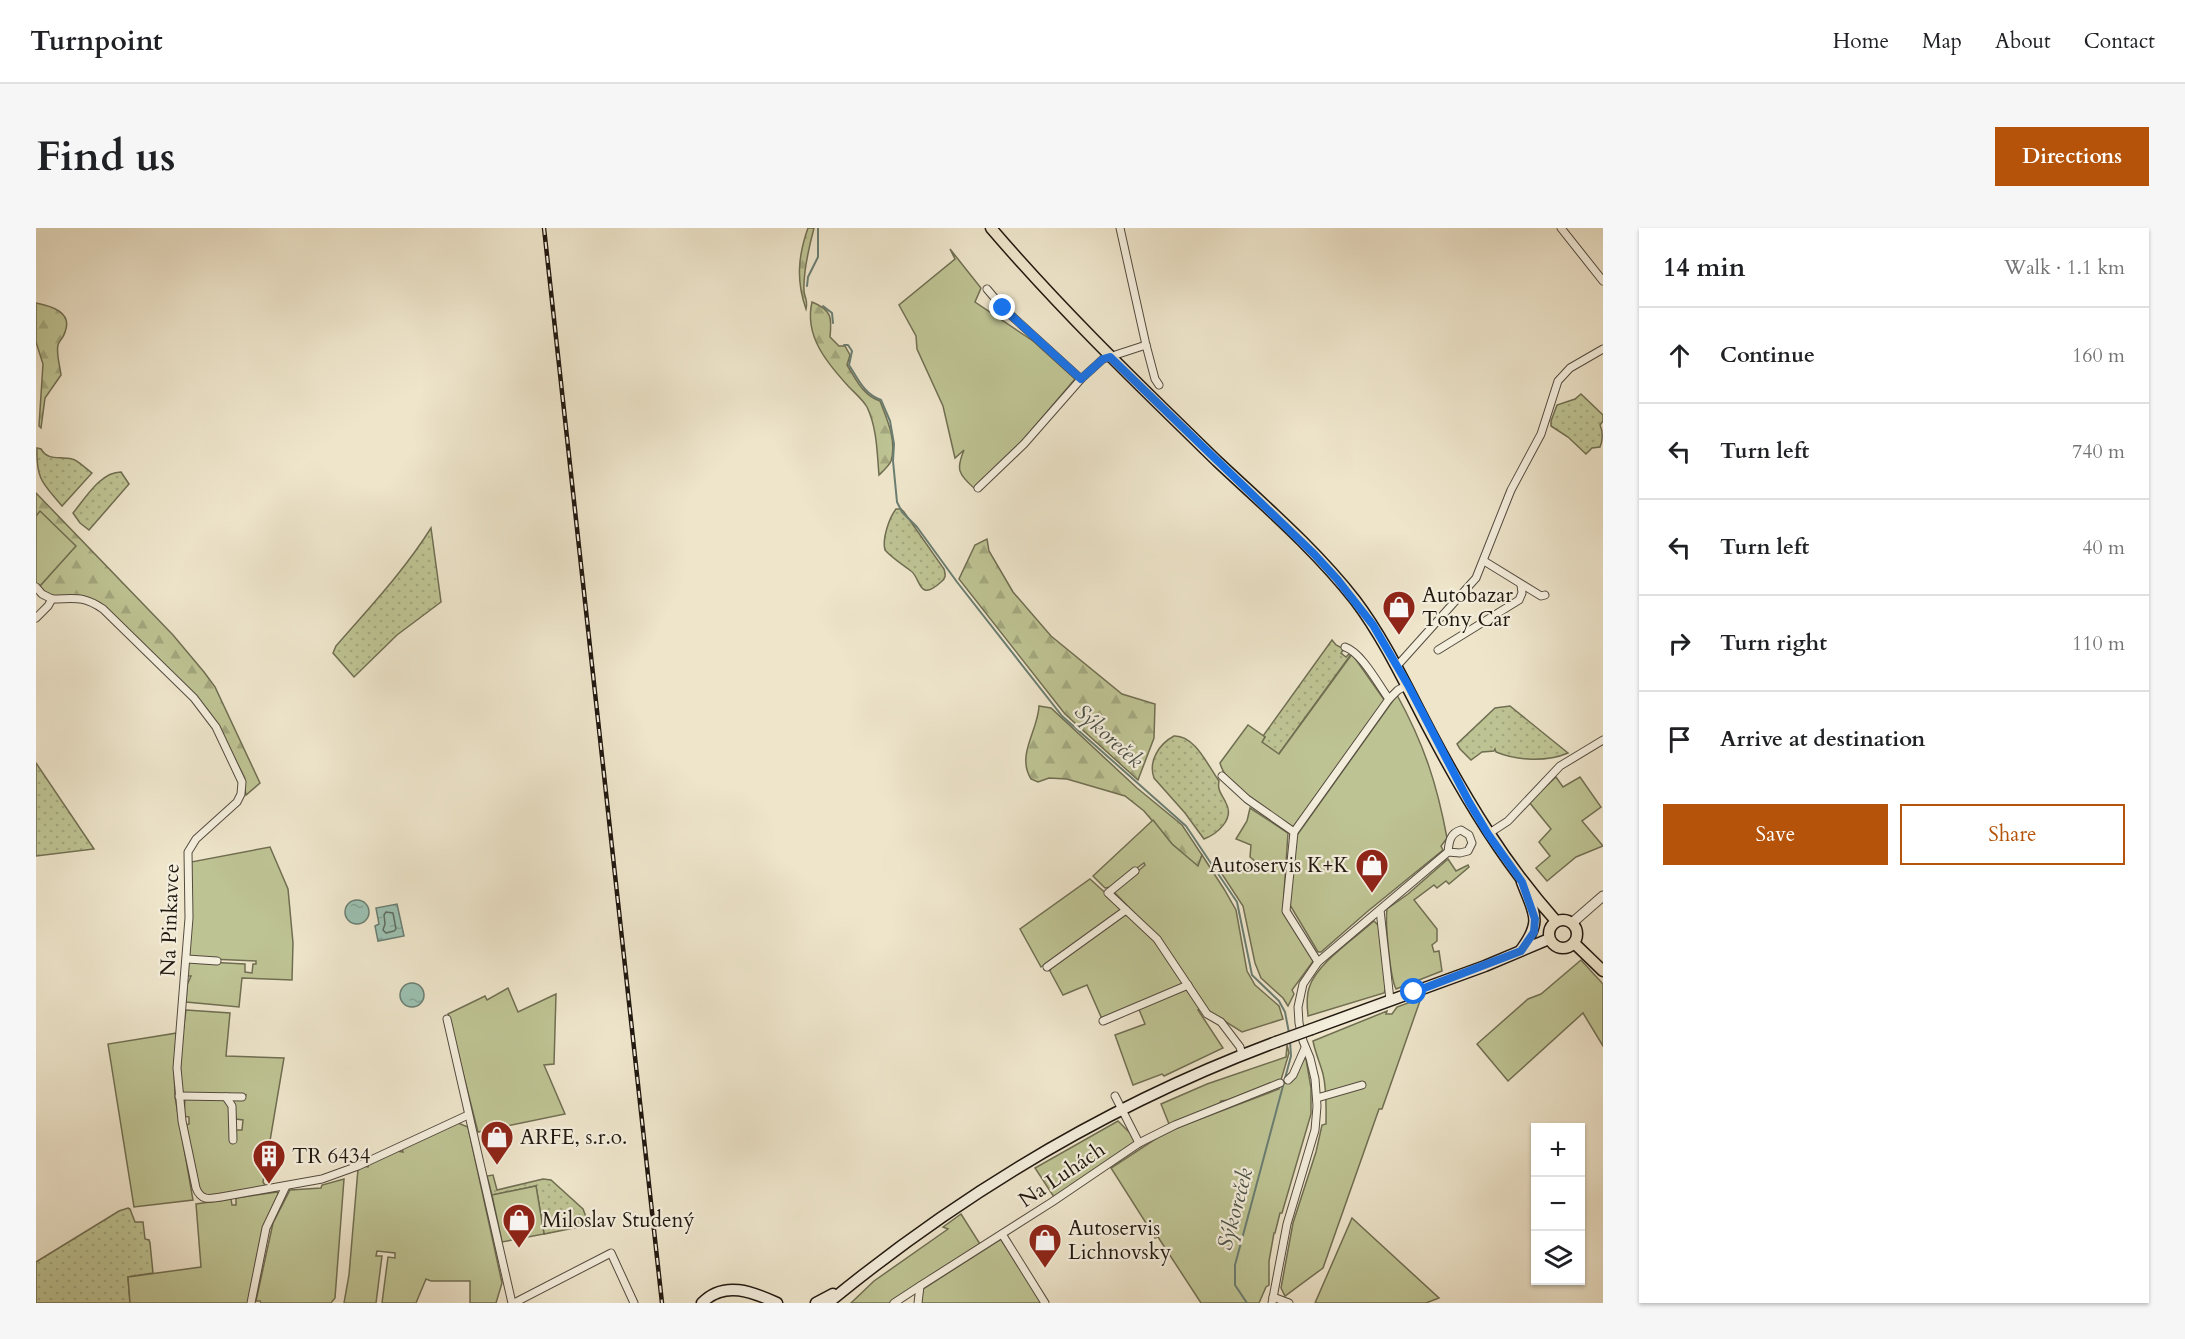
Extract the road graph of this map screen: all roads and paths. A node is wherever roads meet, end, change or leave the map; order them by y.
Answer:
1 (993, 228) edge
2 (1120, 228) edge
3 (1561, 228) edge
4 (1603, 281) edge
5 (987, 289) dead end
6 (1146, 345) junction
7 (1603, 349) edge
8 (1110, 357) junction
9 (1081, 379) junction
10 (1159, 385) dead end
11 (978, 488) dead end
12 (1484, 561) junction
13 (1521, 585) junction
14 (36, 587) edge
15 (1545, 595) dead end
16 (52, 599) junction
17 (36, 618) edge
18 (1345, 647) dead end
19 (1438, 650) dead end
20 (1397, 666) junction
21 (1408, 685) junction
22 (1389, 699) junction
23 (1603, 740) edge
24 (1222, 776) dead end
25 (1294, 832) junction
26 (1488, 834) junction
27 (1448, 852) dead end
28 (1135, 871) dead end
29 (1522, 882) junction
30 (1603, 896) edge
31 (1126, 910) junction
32 (1380, 910) junction
33 (1556, 921) junction
34 (1572, 923) junction
35 (1549, 939) junction
36 (1574, 943) junction
37 (1521, 951) junction
38 (186, 959) junction
39 (216, 961) dead end
40 (1318, 962) junction
41 (1047, 967) dead end
42 (1603, 971) edge
43 (1188, 985) junction
44 (1390, 1000) junction
45 (447, 1019) dead end
46 (1102, 1021) dead end
47 (1305, 1048) junction
48 (1242, 1055) junction
49 (1362, 1085) dead end
50 (179, 1096) junction
51 (225, 1096) junction
52 (1115, 1096) dead end
53 (242, 1097) dead end
54 (1317, 1098) junction
55 (1121, 1108) junction
56 (468, 1115) junction
57 (233, 1140) dead end
58 (1139, 1143) junction
59 (286, 1186) junction
60 (1002, 1234) junction
61 (920, 1286) junction
62 (847, 1287) junction
63 (749, 1293) junction
64 (1272, 1300) edge
65 (250, 1303) edge
66 (513, 1303) edge
67 (634, 1303) edge
68 (702, 1303) edge
69 (759, 1303) edge
70 (777, 1303) edge
71 (816, 1303) edge
72 (828, 1303) edge
73 (894, 1303) edge
74 (918, 1303) edge
75 (1045, 1303) edge
76 (1288, 1303) edge

1 - 8 main road
2 - 6 street
3 - 4 street
5 - 9 street
6 - 8 street
6 - 10 street
7 - 12 street
8 - 9 street
8 - 20 main road
9 - 11 street
12 - 13 street
12 - 20 street
13 - 15 street
13 - 19 street
14 - 16 street
16 - 17 street
16 - 38 street, Na Pinkavce
18 - 22 street
20 - 21 main road
21 - 22 street
21 - 26 main road
22 - 25 street
23 - 26 street
24 - 25 street
25 - 40 street
26 - 29 main road
27 - 32 street
28 - 31 street
29 - 33 main road
29 - 37 main road
30 - 34 street
31 - 41 street
31 - 43 street
32 - 40 street
32 - 44 street
33 - 34 main road
33 - 35 main road
34 - 36 main road
35 - 36 main road
35 - 37 main road
36 - 42 main road
37 - 44 main road
38 - 39 street
38 - 50 street, Na Pinkavce
40 - 47 street
43 - 46 street
43 - 48 street
44 - 48 main road, bridge
45 - 56 street
47 - 54 street
47 - 58 street, Na Luhách
48 - 55 main road
49 - 54 street
50 - 51 street
50 - 59 street, Na Pinkavce
51 - 53 street
51 - 57 street
52 - 55 street
54 - 64 street
55 - 58 street
55 - 62 main road
56 - 59 street, Na Pinkavce
56 - 66 street
58 - 60 street, Na Luhách
59 - 65 street
60 - 61 street, Na Luhách
60 - 75 street
61 - 73 street, Na Luhách
61 - 74 street
62 - 71 main road
62 - 72 main road
63 - 68 main road
63 - 69 main road
63 - 70 main road
64 - 76 street
66 - 67 street

